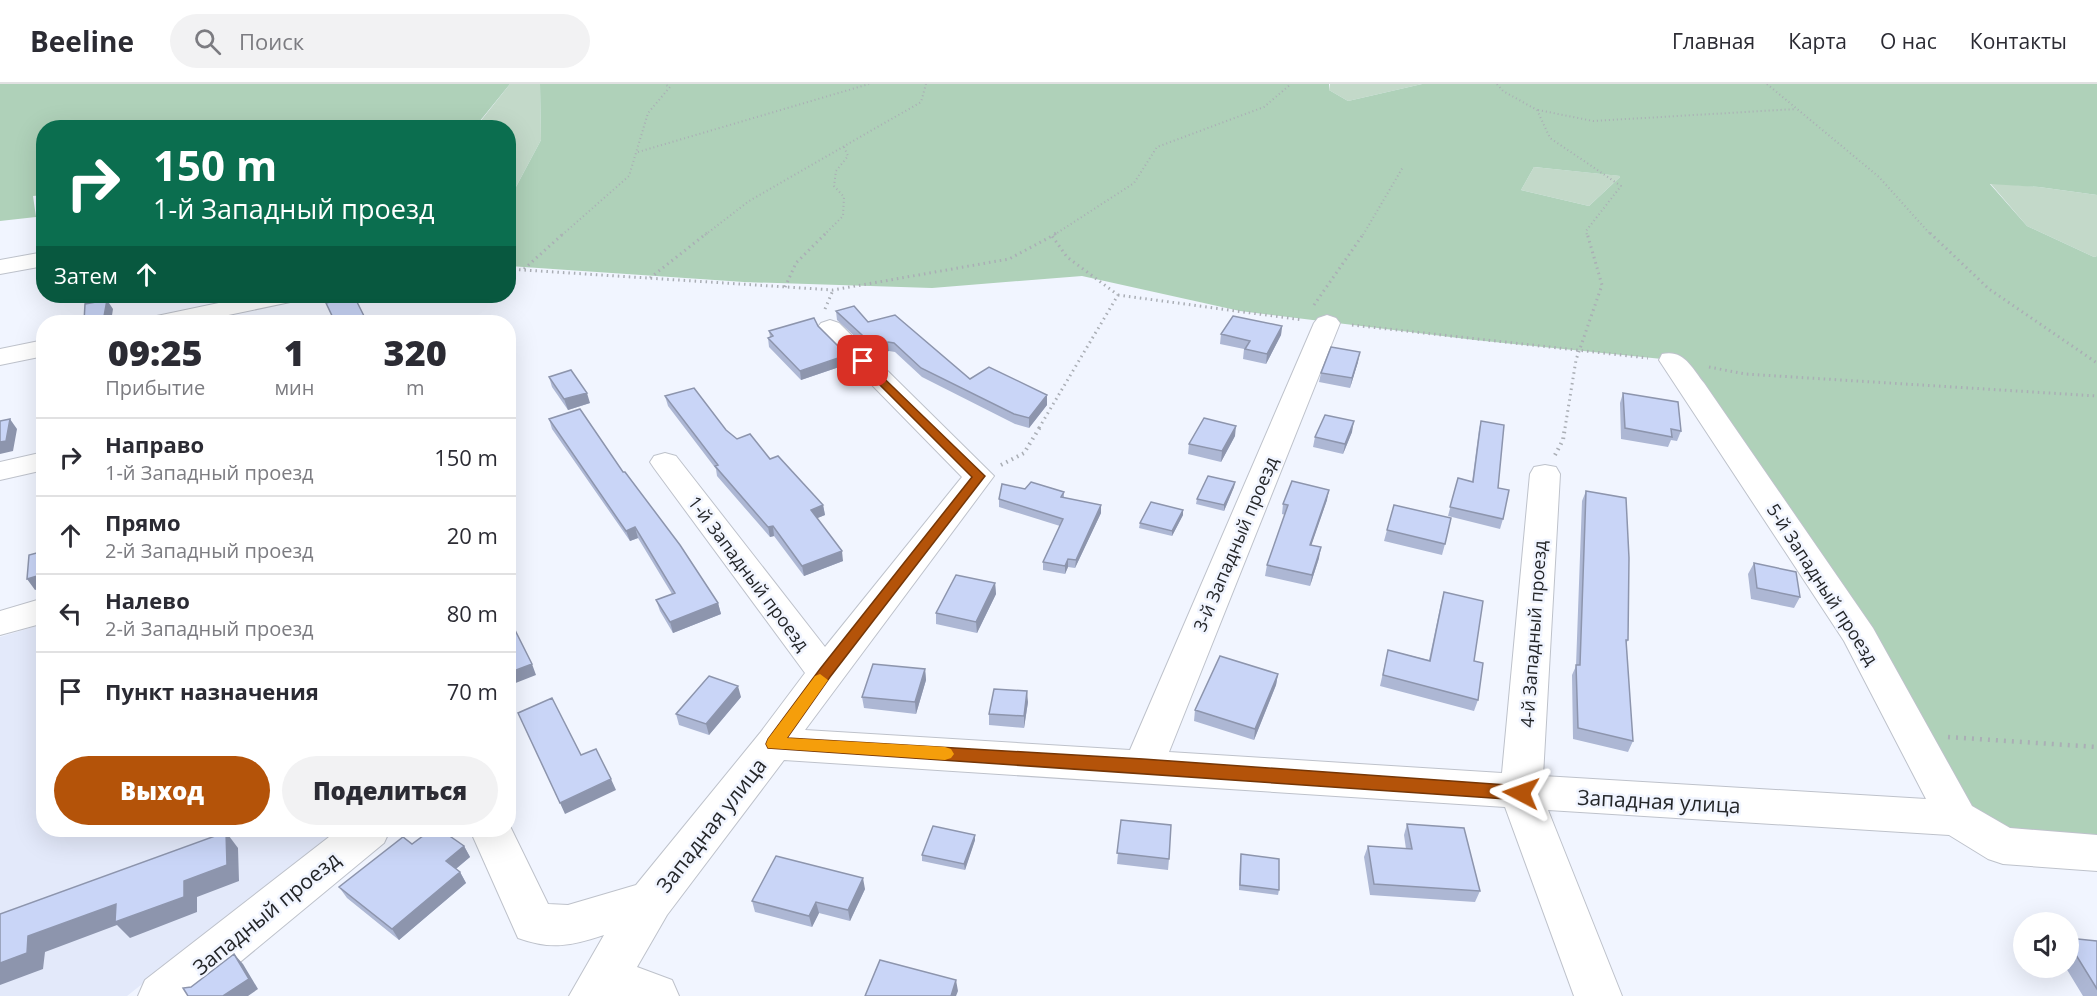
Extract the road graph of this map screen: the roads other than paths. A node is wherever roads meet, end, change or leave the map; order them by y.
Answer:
1 (36, 260) edge
2 (0, 267) edge
3 (249, 303) edge
4 (194, 315) edge
5 (1318, 317) road end
6 (830, 328) dead end
7 (36, 350) edge
8 (0, 357) edge
9 (1672, 360) road end
10 (36, 462) edge
11 (665, 462) dead end
12 (0, 471) edge
13 (1545, 474) road end
14 (36, 612) edge
15 (0, 623) edge
16 (825, 673) junction
17 (774, 744) junction
18 (1143, 765) junction
19 (1521, 793) junction
20 (1957, 818) junction
21 (360, 837) edge
22 (494, 837) edge
23 (2097, 853) edge
24 (651, 901) junction
25 (600, 987) edge
26 (162, 996) edge
27 (655, 996) edge
28 (1598, 996) edge

1 - 2 street
3 - 4 street
5 - 18 street, 3-й Западный проезд
6 - 16 street
7 - 8 street
9 - 20 street, 5-й Западный проезд
10 - 12 street
11 - 16 street, 1-й Западный проезд
13 - 19 street, 4-й Западный проезд
14 - 15 street
16 - 17 street
17 - 18 street, Западная улица
17 - 24 street, Западная улица
18 - 19 street, Западная улица
19 - 20 street, Западная улица
19 - 28 street
20 - 23 street
21 - 26 street, Западный проезд
22 - 24 street
24 - 25 street, Западная улица
25 - 27 street

